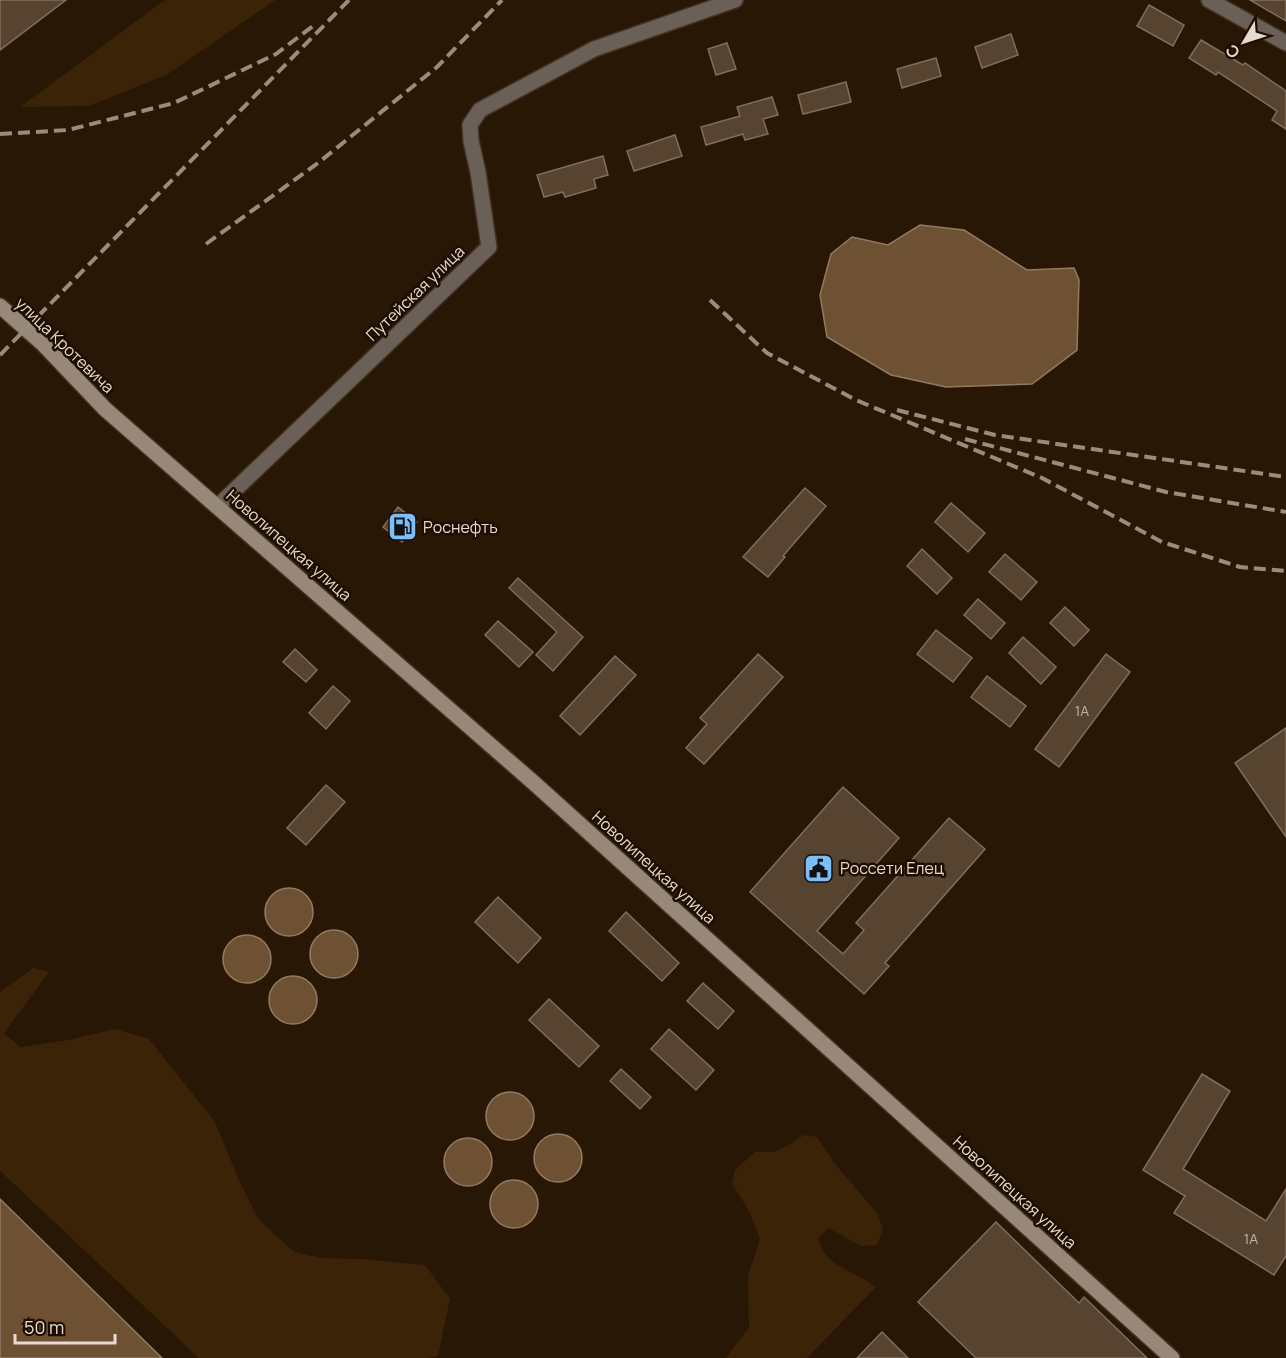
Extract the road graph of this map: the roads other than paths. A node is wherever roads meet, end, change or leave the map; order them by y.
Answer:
1 (735, 0) edge
2 (1209, 0) edge
3 (1286, 43) edge
4 (0, 306) edge
5 (105, 409) joint
6 (218, 506) junction
7 (1172, 1358) edge

1 - 6 street, Путейская улица
2 - 3 street
4 - 5 street, улица Кротевича
5 - 6 street, Новолипецкая улица
6 - 7 street, Новолипецкая улица

